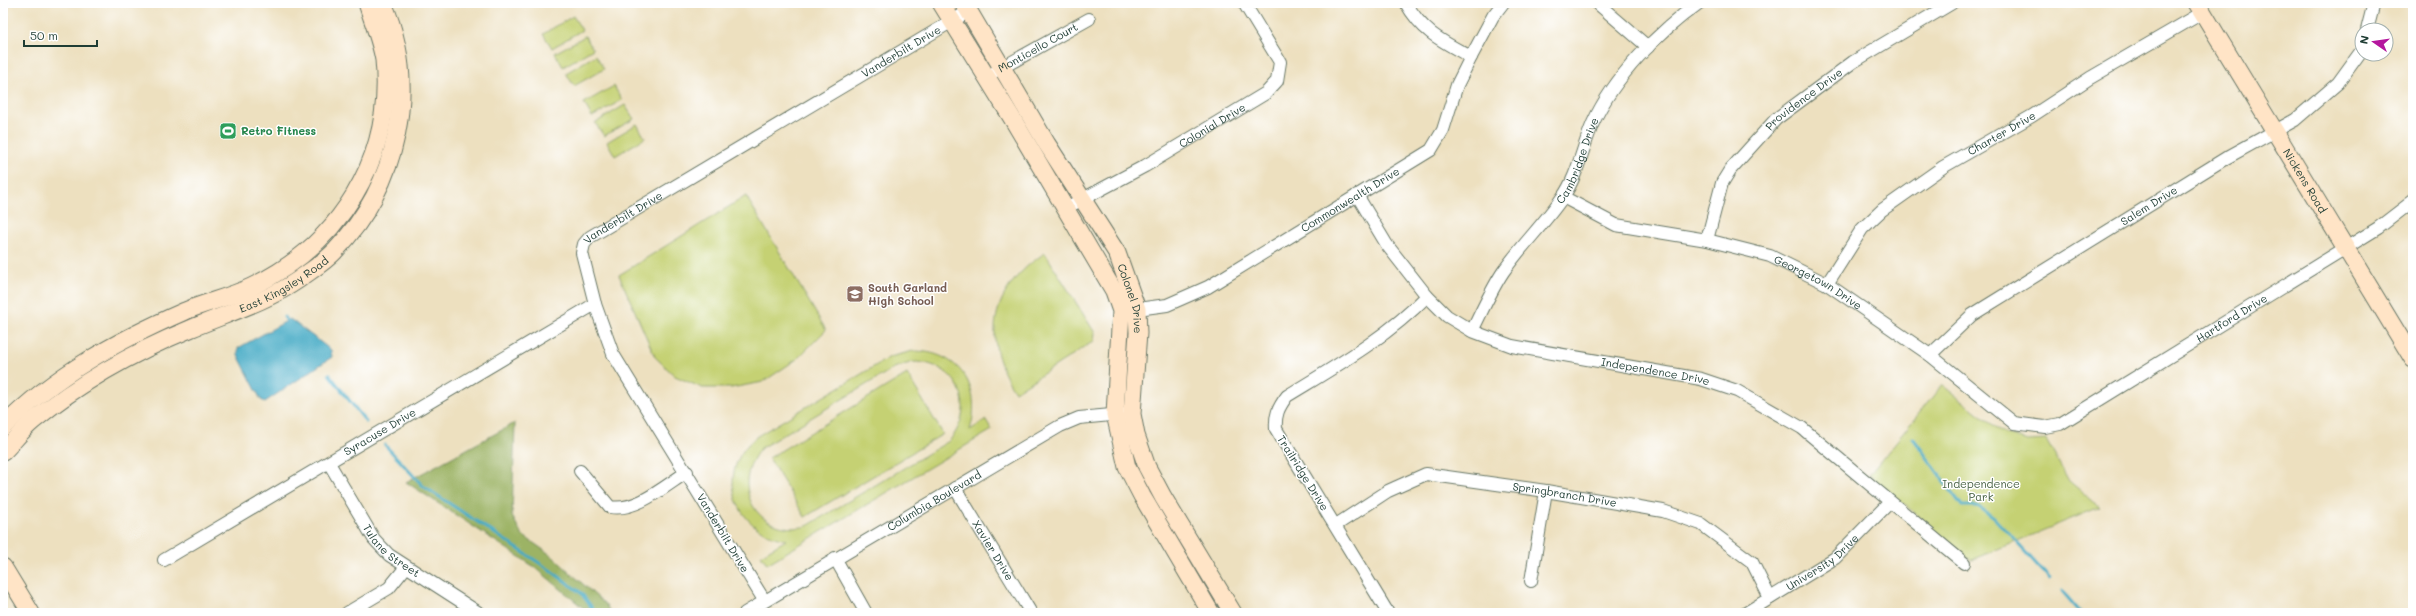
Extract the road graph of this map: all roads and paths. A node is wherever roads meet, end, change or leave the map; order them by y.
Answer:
1 (367, 3) edge
2 (383, 3) edge
3 (941, 3) edge
4 (1244, 3) edge
5 (1406, 3) edge
6 (1503, 3) edge
7 (1597, 3) edge
8 (1699, 3) edge
9 (1952, 3) edge
10 (2374, 3) edge
11 (967, 7) edge
12 (2199, 8) edge
13 (1088, 19) dead end
14 (952, 21) junction
15 (2369, 22) edge
16 (1648, 47) junction
17 (1471, 57) junction
18 (2354, 61) edge
19 (1002, 68) junction
20 (986, 76) junction
21 (2273, 131) junction
22 (1357, 195) junction
23 (1084, 198) junction
24 (1562, 198) junction
25 (2413, 202) edge
26 (1066, 208) junction
27 (1707, 240) junction
28 (2344, 248) junction
29 (1827, 284) junction
30 (1427, 296) junction
31 (595, 304) junction
32 (1129, 310) junction
33 (1472, 331) junction
34 (1930, 356) junction
35 (2413, 359) edge
36 (1124, 414) junction
37 (3, 427) edge
38 (2045, 427) joint
39 (3, 452) edge
40 (329, 463) junction
41 (580, 471) dead end
42 (687, 472) junction
43 (955, 488) junction
44 (1546, 491) junction
45 (1890, 502) junction
46 (1336, 525) junction
47 (835, 558) junction
48 (164, 560) dead end
49 (1964, 563) dead end
50 (3, 567) edge
51 (406, 567) junction
52 (1531, 581) dead end
53 (1770, 598) junction
54 (764, 600) junction
55 (31, 613) edge
56 (347, 613) edge
57 (479, 613) edge
58 (745, 613) edge
59 (866, 613) edge
60 (1031, 613) edge
61 (1211, 613) edge
62 (1233, 613) edge
63 (1388, 613) edge
64 (1746, 613) edge

1 - 37 street, East Kingsley Road
2 - 39 street, East Kingsley Road
3 - 14 street, Colonel Drive
4 - 23 street, Colonial Drive
5 - 17 street
6 - 17 street, Commonwealth Drive
7 - 16 street
8 - 16 street, Cambridge Drive
9 - 27 street, Providence Drive
10 - 15 street
11 - 14 street, Vanderbilt Drive
11 - 19 street, Colonel Drive
12 - 21 street, Nickens Road
12 - 29 street, Charter Drive
13 - 19 street, Monticello Court
14 - 20 street, Colonel Drive
14 - 31 street, Vanderbilt Drive
16 - 24 street, Cambridge Drive
17 - 22 street, Commonwealth Drive
18 - 21 street, Salem Drive
19 - 20 street, Monticello Court
19 - 23 street, Colonel Drive
20 - 26 street, Colonel Drive
21 - 28 street, Nickens Road
21 - 34 street, Salem Drive
22 - 30 street, Independence Drive
22 - 32 street, Commonwealth Drive
23 - 26 street, Colonial Drive
23 - 32 street, Colonel Drive
24 - 27 street, Georgetown Drive
24 - 33 street, Cambridge Drive
25 - 28 street, Hartford Drive
26 - 32 street, Colonel Drive
27 - 29 street, Georgetown Drive
28 - 35 street, Nickens Road
28 - 38 street, Hartford Drive
29 - 34 street, Georgetown Drive
30 - 33 street, Independence Drive
30 - 46 street, Trailridge Drive
31 - 40 street, Syracuse Drive
31 - 42 street, Vanderbilt Drive
32 - 36 street, Colonel Drive
33 - 45 street, Independence Drive
34 - 38 street, Georgetown Drive
36 - 43 street, Columbia Boulevard
36 - 61 street, Colonel Drive
36 - 62 street, Colonel Drive
40 - 48 street, Syracuse Drive
40 - 51 street, Tulane Street
41 - 42 street
42 - 54 street, Vanderbilt Drive
43 - 47 street, Columbia Boulevard
43 - 60 street, Xavier Drive
44 - 46 street, Springbranch Drive
44 - 52 street
44 - 53 street, Springbranch Drive
45 - 49 street, Independence Drive
45 - 53 street, University Drive
46 - 63 street, Trailridge Drive
47 - 54 street, Columbia Boulevard
47 - 59 street
50 - 55 street
51 - 56 street
51 - 57 street, Tulane Street
53 - 64 street, University Drive
54 - 58 street, Columbia Boulevard

